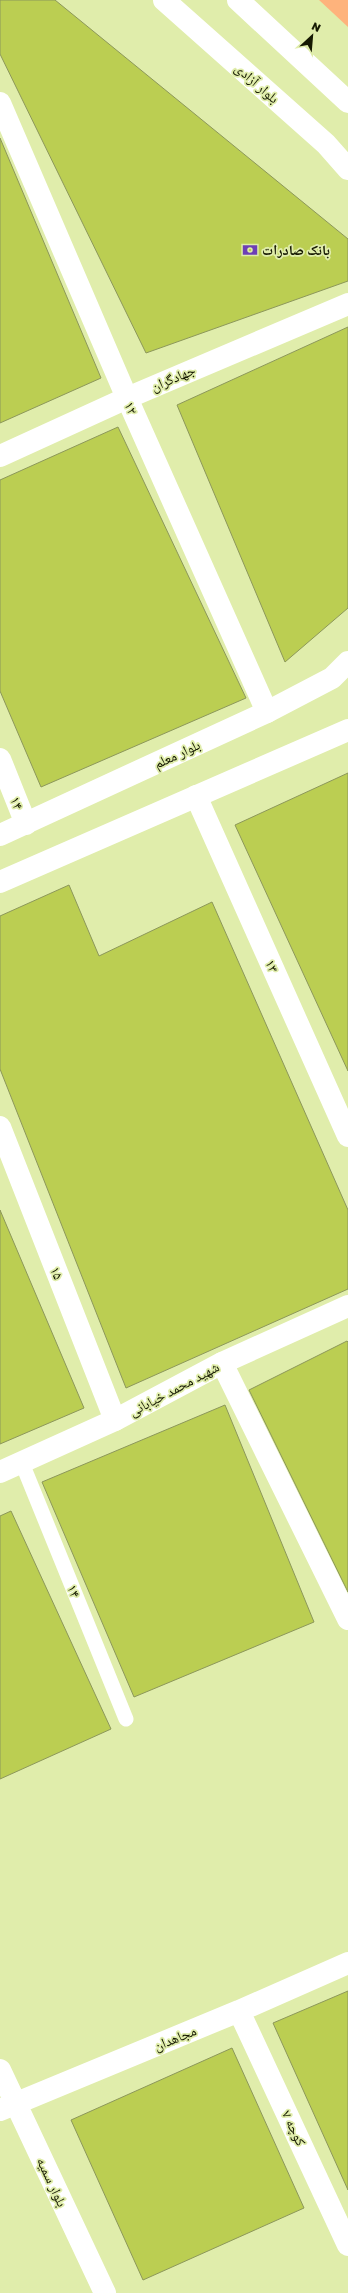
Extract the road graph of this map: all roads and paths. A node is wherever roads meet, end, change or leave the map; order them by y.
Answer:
1 (164, 0) edge
2 (238, 0) edge
3 (348, 102) edge
4 (0, 103) edge
5 (348, 169) edge
6 (348, 304) edge
7 (127, 398) junction
8 (0, 456) edge
9 (348, 662) edge
10 (267, 712) junction
11 (348, 730) edge
12 (0, 759) edge
13 (196, 796) junction
14 (26, 824) junction
15 (0, 835) edge
16 (0, 882) edge
17 (0, 1127) edge
18 (348, 1136) edge
19 (348, 1306) edge
20 (222, 1363) junction
21 (115, 1420) junction
22 (22, 1463) junction
23 (0, 1472) edge
24 (348, 1619) edge
25 (126, 1719) dead end
26 (348, 1963) edge
27 (239, 2011) junction
28 (0, 2070) edge
29 (8, 2107) edge
30 (348, 2245) edge
31 (105, 2293) edge

1 - 5 street, بلوار آزادی
2 - 3 street
4 - 7 street, ۱۲
6 - 7 street, جهادگران
7 - 8 street, جهادگران
7 - 10 street, ۱۲
9 - 10 street, بلوار معلم
10 - 14 street, بلوار معلم
11 - 13 street
12 - 14 street, ۱۴
13 - 16 street
13 - 18 street, ۱۳
14 - 15 street, بلوار معلم
17 - 21 street, ۱۵
19 - 20 street, شهید محمد خیابانی
20 - 21 street, شهید محمد خیابانی
20 - 24 street
21 - 22 street, شهید محمد خیابانی
22 - 23 street, شهید محمد خیابانی
22 - 25 lane, ۱۴
26 - 27 street, مجاهدان
27 - 29 street, مجاهدان
27 - 30 street, کوچه ۷
28 - 29 street, بلوار سمیه
29 - 31 street, بلوار سمیه

